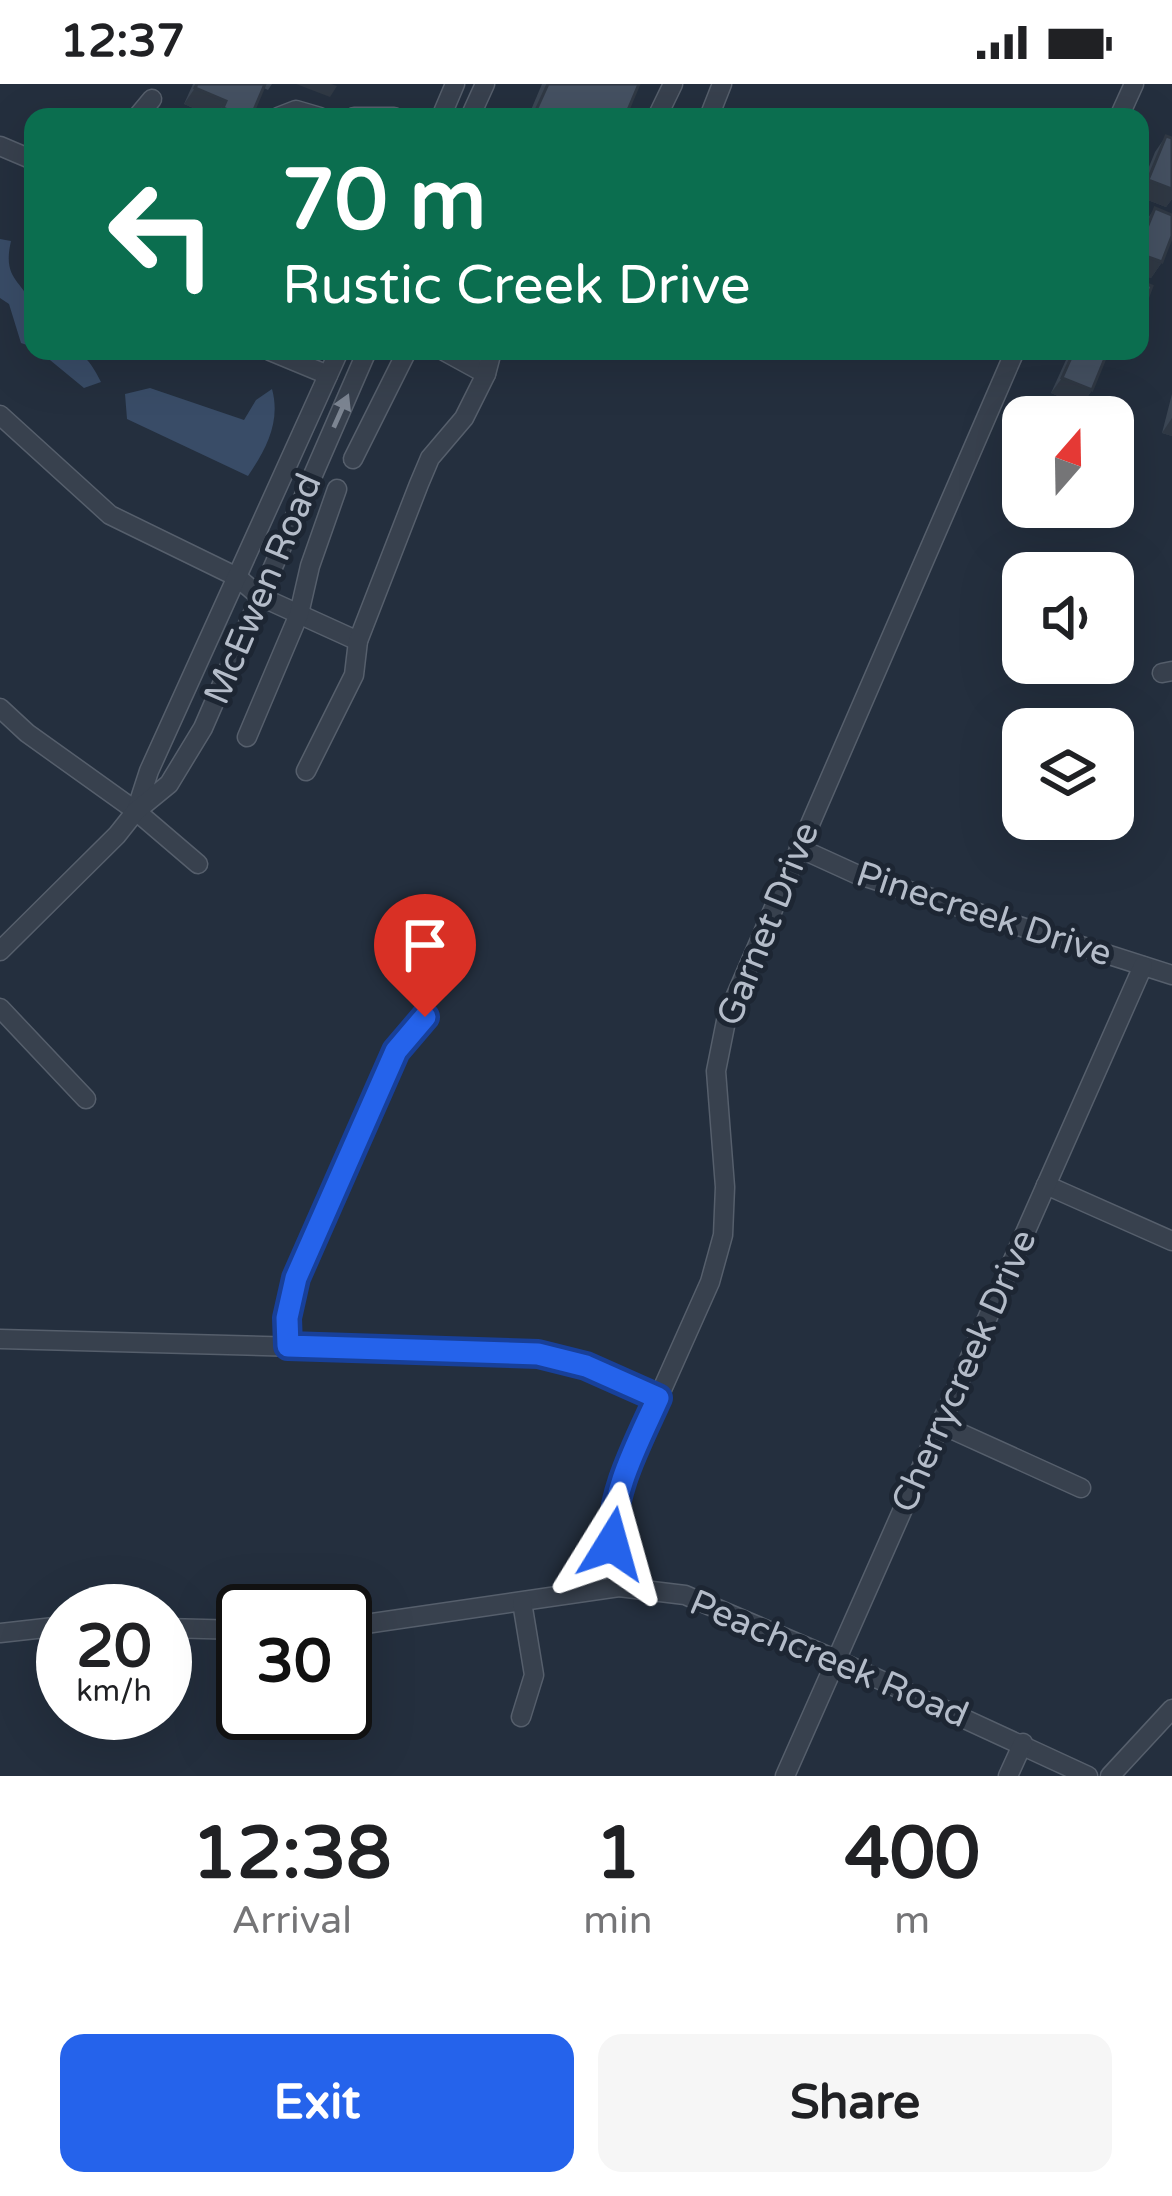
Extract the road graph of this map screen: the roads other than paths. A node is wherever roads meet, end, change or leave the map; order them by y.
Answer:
1 (152, 99) dead end
2 (144, 108) edge
3 (292, 360) edge
4 (335, 360) edge
5 (363, 360) edge
6 (402, 360) edge
7 (460, 360) edge
8 (490, 360) edge
9 (1011, 360) edge
10 (486, 374) junction
11 (328, 375) junction
12 (0, 415) edge
13 (353, 459) dead end
14 (338, 489) dead end
15 (237, 577) junction
16 (259, 596) junction
17 (299, 614) junction
18 (358, 640) junction
19 (0, 708) edge
20 (247, 737) dead end
21 (307, 771) dead end
22 (136, 811) junction
23 (799, 848) junction
24 (198, 864) dead end
25 (0, 951) edge
26 (1143, 966) junction
27 (1172, 975) edge
28 (0, 1008) edge
29 (425, 1017) dead end
30 (86, 1099) dead end
31 (1046, 1185) junction
32 (1172, 1241) edge
33 (0, 1339) edge
34 (288, 1346) junction
35 (658, 1398) junction
36 (940, 1424) junction
37 (1081, 1488) dead end
38 (619, 1587) junction
39 (522, 1602) junction
40 (372, 1623) edge
41 (36, 1629) edge
42 (0, 1633) edge
43 (837, 1660) junction
44 (1172, 1709) edge
45 (521, 1717) dead end
46 (1023, 1743) junction
47 (785, 1776) edge
48 (1008, 1776) edge
49 (1088, 1776) edge
50 (1109, 1776) edge

1 - 2 street
3 - 11 street
4 - 11 street, McEwen Road
16 -> 5 street, McEwen Road
6 - 13 street
7 - 10 street
8 - 10 street
9 - 23 street, Garnet Drive
10 - 18 street
11 - 15 street, McEwen Road
12 - 15 street
14 - 17 street
15 - 16 street
15 - 22 street, McEwen Road
16 - 17 street
16 - 22 street, McEwen Road
17 - 18 street
17 - 20 street
18 - 21 street
19 - 22 street
22 - 24 street
22 - 25 street, McEwen Road
23 - 26 street, Pinecreek Drive
23 - 35 street, Garnet Drive
26 - 27 street, Pinecreek Drive
26 - 31 street, Cherrycreek Drive
28 - 30 street
29 - 34 street
31 - 32 street
31 - 36 street, Cherrycreek Drive
33 - 34 street
34 - 35 street
35 - 38 street, Garnet Drive
36 - 37 street
36 - 43 street, Cherrycreek Drive
38 - 39 street, Peachcreek Road
38 - 43 street, Peachcreek Road
39 - 40 street, Peachcreek Road
39 - 45 street
41 - 42 street
43 - 46 street, Peachcreek Road
43 - 47 street, Cherrycreek Drive
44 - 50 street
46 - 48 street
46 - 49 street, Peachcreek Road

